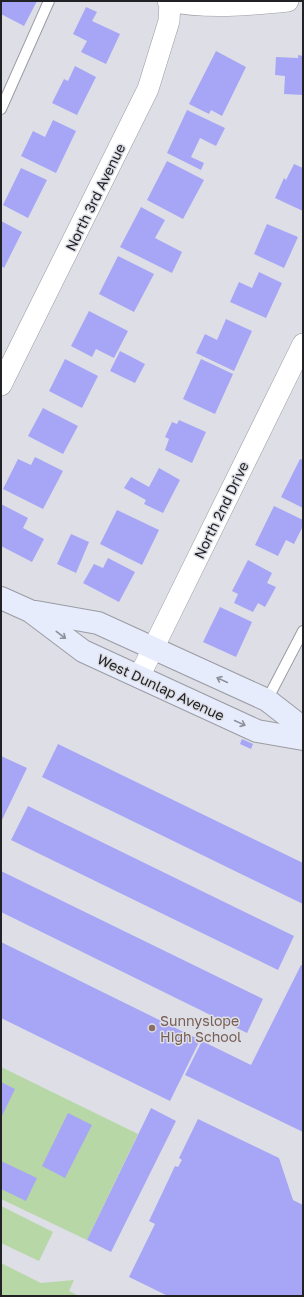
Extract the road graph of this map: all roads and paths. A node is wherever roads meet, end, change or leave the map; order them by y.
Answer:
1 (49, 1) edge
2 (169, 1) edge
3 (288, 1) edge
4 (1, 109) edge
5 (303, 344) edge
6 (1, 385) edge
7 (1, 598) edge
8 (30, 611) junction
9 (303, 630) edge
10 (152, 648) junction
11 (139, 677) junction
12 (267, 700) junction
13 (303, 728) edge
14 (303, 739) edge

1 - 4 lane
2 - 3 street
2 - 6 street, North 3rd Avenue
5 - 10 street, North 2nd Drive
7 - 8 main road, West Dunlap Avenue
8 - 10 main road, West Dunlap Avenue
8 -> 11 main road, West Dunlap Avenue
9 - 12 lane
10 - 11 street, North 2nd Drive
12 -> 10 main road, West Dunlap Avenue
11 -> 14 main road, West Dunlap Avenue
12 - 13 main road, West Dunlap Avenue

